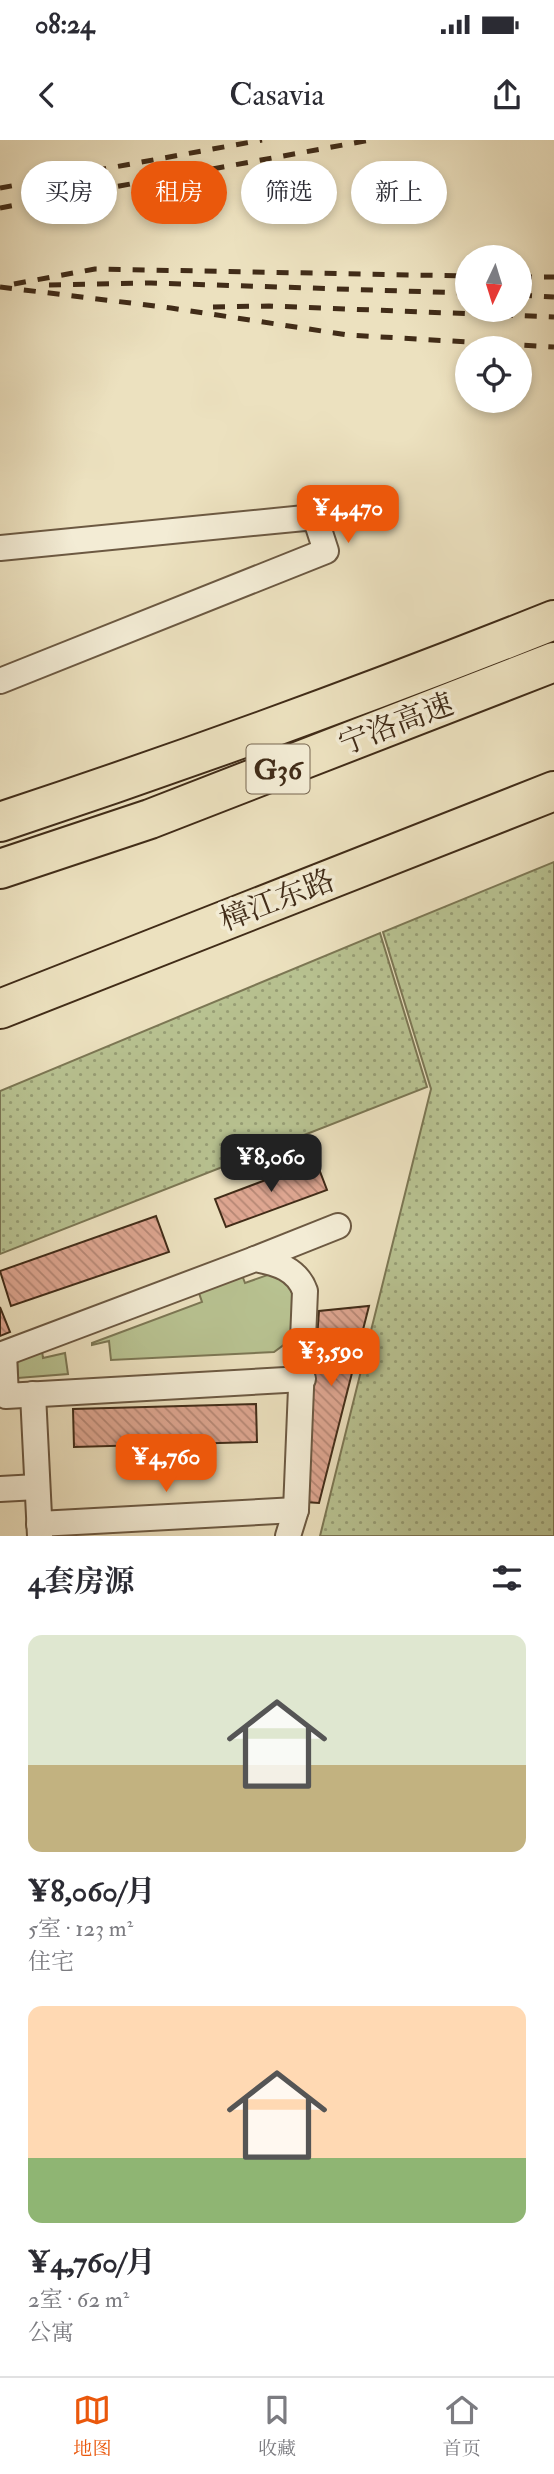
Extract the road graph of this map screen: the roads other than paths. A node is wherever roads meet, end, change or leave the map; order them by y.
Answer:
1 (0, 548) edge
2 (554, 620) edge
3 (554, 662) edge
4 (0, 681) edge
5 (554, 791) edge
6 (554, 818) edge
7 (0, 822) edge
8 (0, 869) edge
9 (0, 1009) edge
10 (0, 1034) edge
11 (338, 1226) dead end
12 (255, 1259) junction
13 (2, 1355) edge
14 (303, 1379) junction
15 (33, 1394) junction
16 (37, 1487) junction
17 (0, 1489) edge
18 (296, 1510) junction
19 (39, 1530) edge
20 (288, 1536) edge

1 - 4 street
2 - 7 main road, 宁洛高速 / G36
3 - 8 main road, 宁洛高速 / G36
5 - 9 main road, 樟江东路
6 - 10 main road, 樟江东路
11 - 12 street
12 - 13 street
12 - 14 street
13 - 15 street
14 - 15 street
14 - 18 street
15 - 16 street
16 - 17 street
16 - 19 street
18 - 19 street
18 - 20 street

